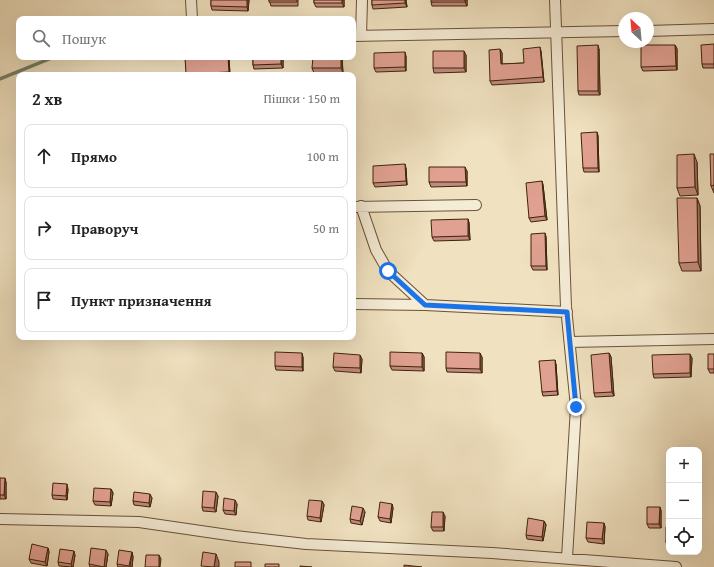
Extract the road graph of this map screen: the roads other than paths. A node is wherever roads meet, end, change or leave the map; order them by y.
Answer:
1 (191, 0) edge
2 (362, 0) edge
3 (555, 0) edge
4 (192, 16) edge
5 (714, 29) edge
6 (618, 31) edge
7 (654, 31) edge
8 (556, 33) junction
9 (357, 36) edge
10 (476, 205) dead end
11 (357, 207) edge
12 (356, 304) edge
13 (425, 305) junction
14 (567, 312) junction
15 (714, 339) edge
16 (570, 342) junction
17 (0, 519) edge
18 (567, 558) junction
19 (676, 567) edge

1 - 4 street
2 - 9 street
3 - 8 street
5 - 7 street
6 - 8 street
8 - 9 street
8 - 14 street
10 - 11 street
11 - 13 street
12 - 13 street
13 - 14 street
14 - 16 street
15 - 16 street
16 - 18 street
17 - 18 street
18 - 19 street

